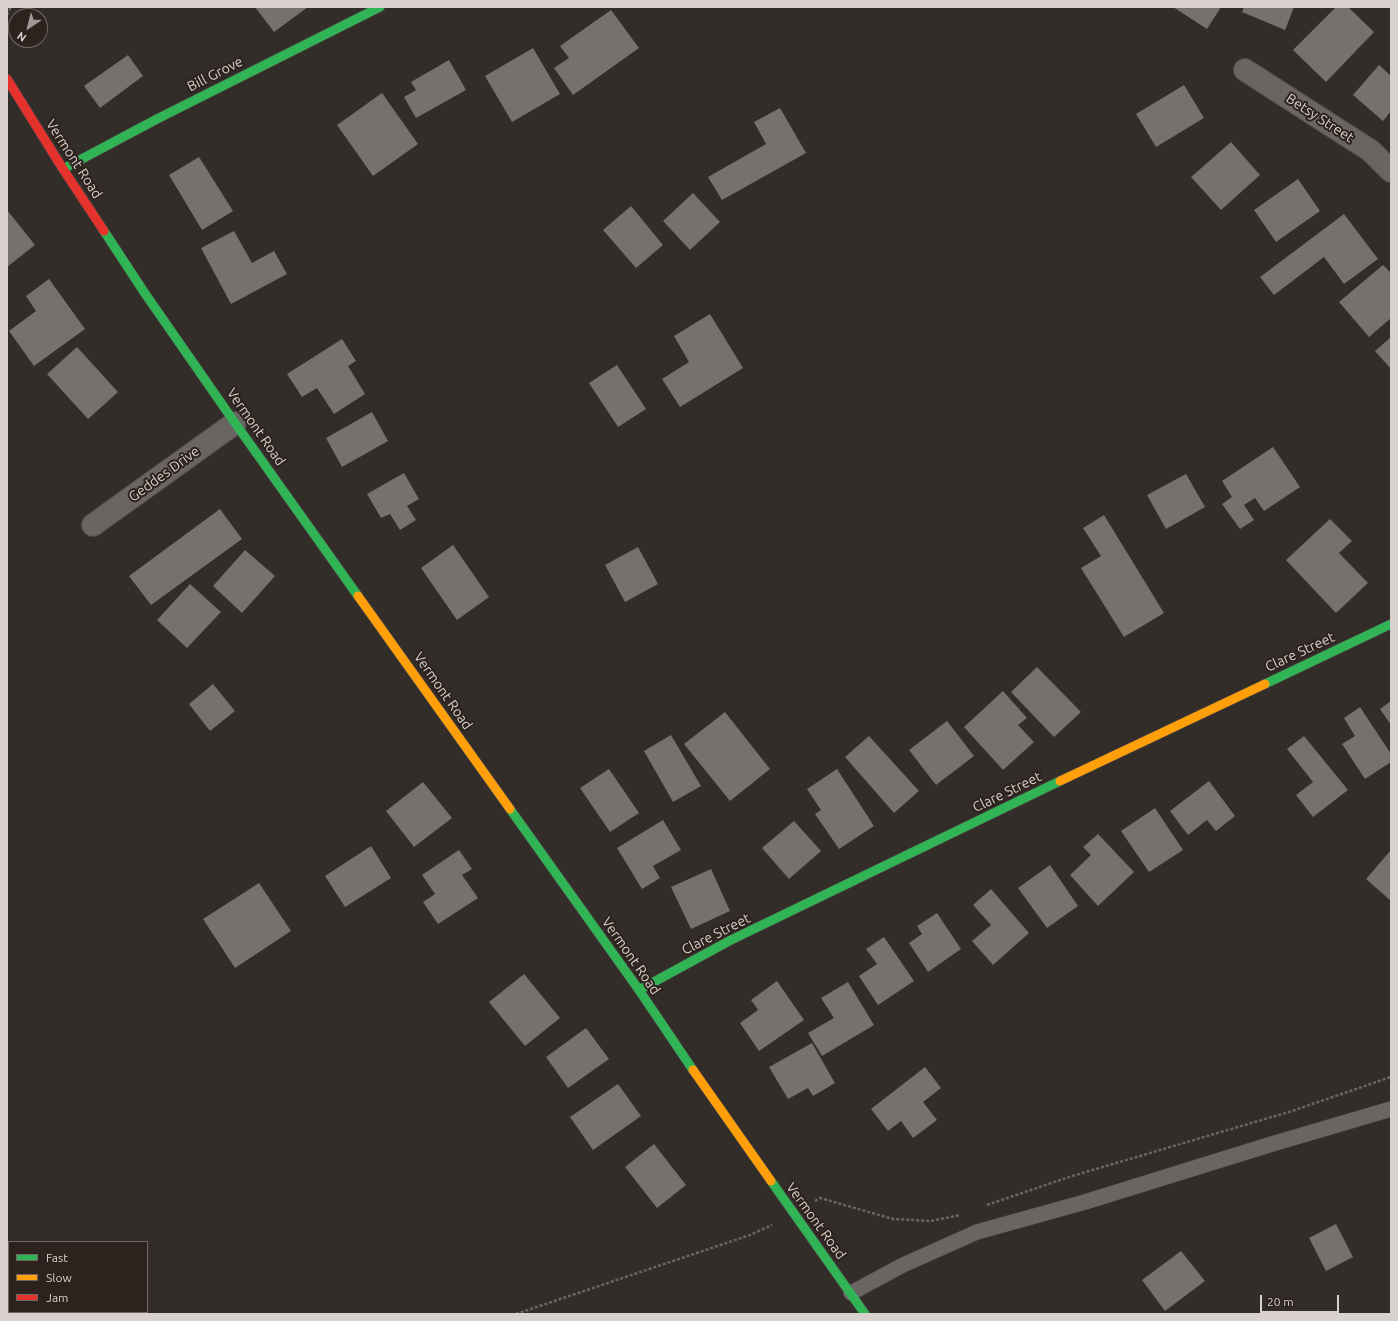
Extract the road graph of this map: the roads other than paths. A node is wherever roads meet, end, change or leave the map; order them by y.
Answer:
1 (380, 7) edge
2 (1245, 70) dead end
3 (7, 79) edge
4 (63, 169) junction
5 (1391, 171) edge
6 (235, 423) junction
7 (93, 525) dead end
8 (1391, 624) edge
9 (639, 990) junction
10 (1391, 1109) edge
11 (851, 1293) junction
12 (865, 1314) edge

1 - 4 street, Bill Grove
2 - 5 street, Betsy Street
3 - 4 street, Vermont Road
4 - 6 street, Vermont Road
6 - 7 street, Geddes Drive
6 - 9 street, Vermont Road
8 - 9 street, Clare Street
9 - 11 street, Vermont Road
10 - 11 lane
11 - 12 street, Vermont Road

